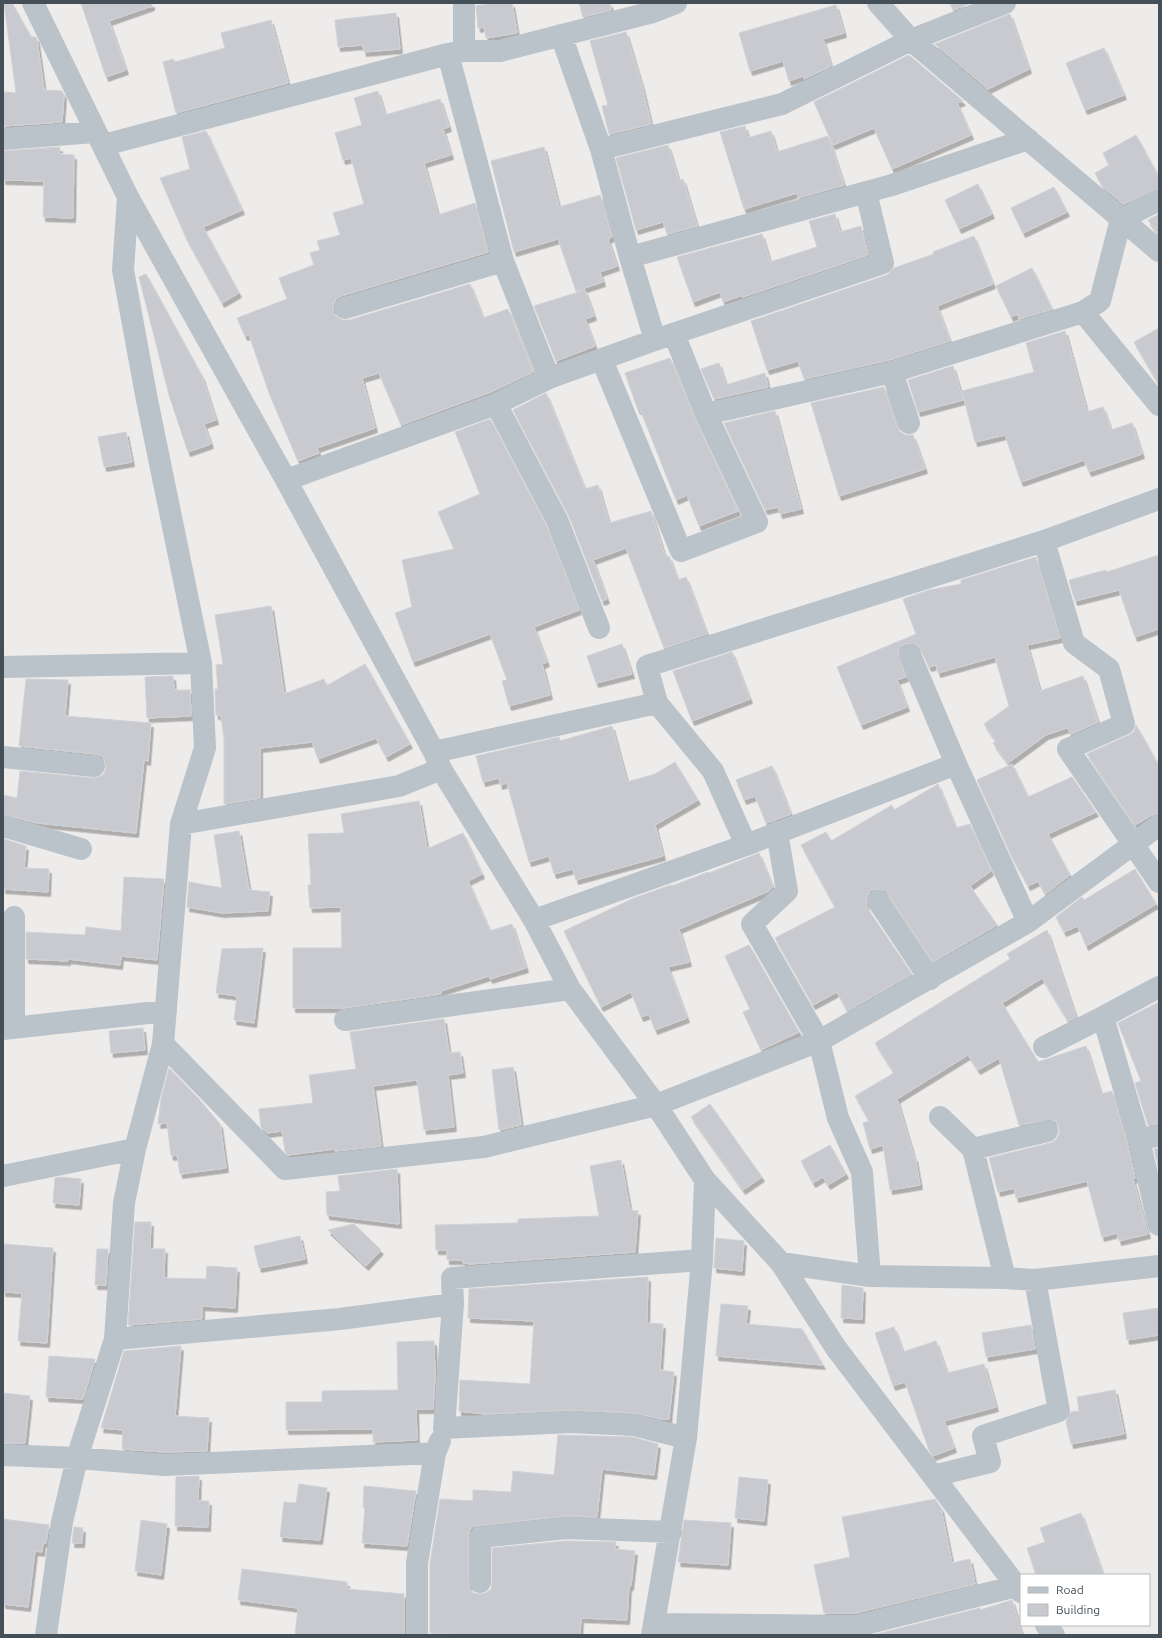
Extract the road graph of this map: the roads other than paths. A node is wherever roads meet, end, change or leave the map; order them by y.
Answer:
1 (33, 3) edge
2 (464, 3) edge
3 (676, 3) edge
4 (878, 3) edge
5 (1005, 3) edge
6 (652, 7) edge
7 (561, 36) junction
8 (911, 40) junction
9 (456, 52) junction
10 (99, 138) junction
11 (3, 139) edge
12 (1028, 139) junction
13 (601, 149) junction
14 (866, 192) junction
15 (128, 197) junction
16 (1159, 200) edge
17 (1121, 219) junction
18 (1159, 251) edge
19 (630, 256) junction
20 (503, 261) junction
21 (345, 308) dead end
22 (1083, 312) junction
23 (665, 337) junction
24 (602, 360) junction
25 (892, 372) junction
26 (549, 378) junction
27 (1158, 401) edge
28 (496, 404) junction
29 (706, 414) junction
30 (909, 422) dead end
31 (286, 480) junction
32 (1159, 499) edge
33 (1044, 541) junction
34 (599, 628) dead end
35 (910, 655) dead end
36 (201, 664) junction
37 (3, 667) edge
38 (657, 703) junction
39 (3, 757) edge
40 (437, 760) junction
41 (956, 764) junction
42 (94, 766) dead end
43 (181, 824) junction
44 (1159, 824) edge
45 (3, 826) edge
46 (777, 832) junction
47 (1132, 844) junction
48 (746, 845) junction
49 (81, 849) dead end
50 (1159, 882) edge
51 (878, 901) dead end
52 (14, 918) dead end
53 (534, 920) junction
54 (1028, 922) junction
55 (930, 979) junction
56 (1159, 987) edge
57 (570, 989) junction
58 (166, 1011) junction
59 (1103, 1017) junction
60 (345, 1020) dead end
61 (8, 1029) edge
62 (818, 1041) junction
63 (163, 1044) junction
64 (1044, 1047) dead end
65 (656, 1105) junction
66 (940, 1117) dead end
67 (1048, 1131) dead end
68 (1149, 1138) edge
69 (135, 1149) junction
70 (973, 1149) junction
71 (3, 1176) edge
72 (705, 1180) junction
73 (1159, 1225) edge
74 (702, 1260) junction
75 (781, 1263) junction
76 (1159, 1266) edge
77 (870, 1276) junction
78 (1005, 1278) junction
79 (1035, 1280) junction
80 (453, 1304) junction
81 (115, 1339) junction
82 (444, 1428) junction
83 (686, 1438) junction
84 (435, 1453) junction
85 (3, 1456) edge
86 (77, 1458) junction
87 (933, 1476) junction
88 (671, 1532) junction
89 (480, 1582) dead end
90 (1019, 1589) edge
91 (1047, 1626) edge
92 (653, 1630) edge
93 (46, 1635) edge
94 (417, 1635) edge
95 (1054, 1635) edge

1 - 10 street
2 - 9 street
3 - 6 street
4 - 8 street
5 - 8 street
6 - 7 street
7 - 9 street
7 - 13 street
8 - 12 street
8 - 13 street
9 - 10 street
9 - 20 street
10 - 11 street
10 - 15 street
12 - 14 street
12 - 17 street
13 - 19 street
14 - 19 street
14 - 23 street
15 - 31 street
15 - 36 street
16 - 17 street
17 - 18 street
17 - 22 street
19 - 23 street
20 - 21 street
20 - 26 street
22 - 25 street
22 - 27 street
23 - 24 street
23 - 29 street
24 - 26 street
24 - 29 street
25 - 29 street
25 - 30 street
26 - 28 street
28 - 31 street
28 - 34 street
31 - 40 street
32 - 33 street
33 - 38 street
33 - 47 street
35 - 41 street
36 - 37 street
36 - 43 street
38 - 40 street
38 - 48 street
39 - 42 street
40 - 43 street
40 - 53 street
41 - 46 street
41 - 54 street
43 - 58 street
44 - 47 street
45 - 49 street
46 - 48 street
46 - 62 street
47 - 50 street
47 - 54 street
48 - 53 street
51 - 55 street
52 - 61 street
53 - 57 street
54 - 55 street
55 - 62 street
56 - 59 street
57 - 60 street
57 - 65 street
58 - 61 street
58 - 63 street
59 - 64 street
59 - 68 street
62 - 65 street
62 - 77 street
63 - 65 street
63 - 69 street
65 - 72 street
66 - 70 street
67 - 70 street
68 - 73 street
69 - 71 street
69 - 81 street
70 - 78 street
72 - 74 street
72 - 75 street
74 - 80 street
74 - 83 street
75 - 77 street
75 - 87 street
76 - 79 street
77 - 78 street
78 - 79 street
79 - 87 street
80 - 81 street
80 - 82 street
81 - 86 street
82 - 83 street
82 - 84 street
83 - 88 street
84 - 86 street
84 - 94 street
85 - 86 street
86 - 93 street
87 - 90 street
88 - 89 street
88 - 92 street
90 - 92 street
91 - 95 street

